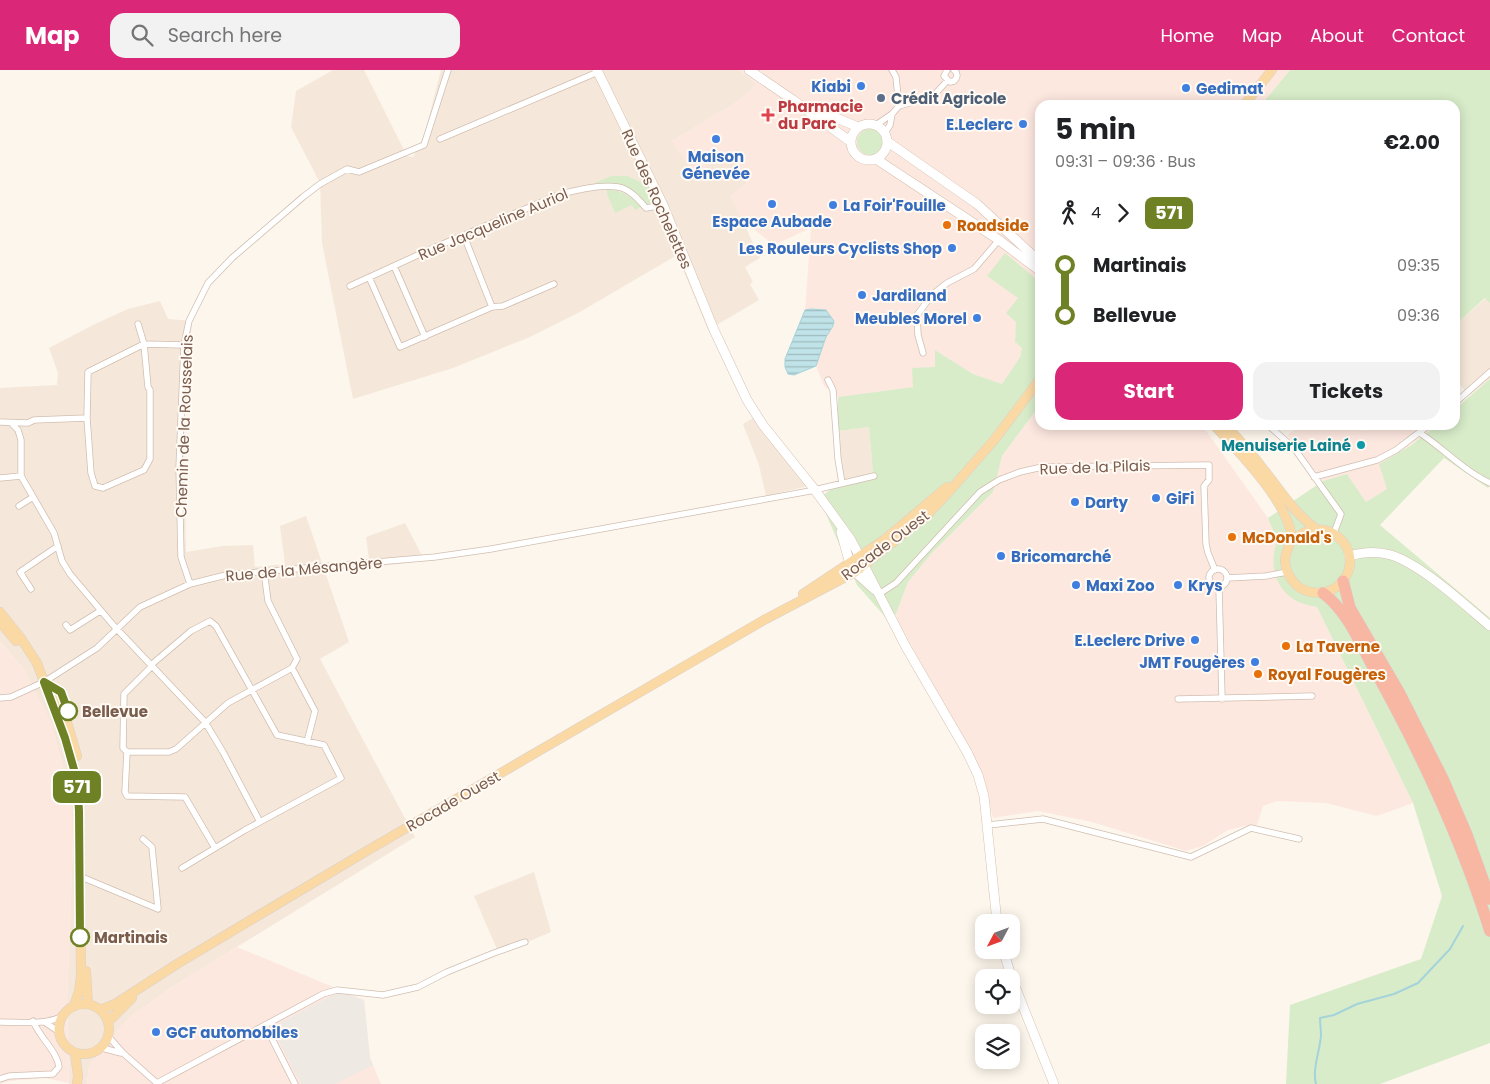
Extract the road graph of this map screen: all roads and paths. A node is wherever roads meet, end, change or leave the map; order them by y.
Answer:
1 (448, 70) edge
2 (748, 70) edge
3 (892, 70) edge
4 (947, 70) edge
5 (955, 70) edge
6 (1272, 70) edge
7 (598, 71) edge
8 (901, 71) edge
9 (896, 77) junction
10 (947, 81) junction
11 (793, 100) junction
12 (1248, 100) edge
13 (899, 106) junction
14 (892, 114) junction
15 (876, 125) junction
16 (858, 128) junction
17 (887, 137) junction
18 (440, 139) dead end
19 (851, 142) junction
20 (876, 159) junction
21 (663, 205) junction
22 (464, 236) junction
23 (999, 240) junction
24 (1035, 257) edge
25 (394, 266) junction
26 (1035, 267) edge
27 (369, 277) junction
28 (554, 284) dead end
29 (350, 286) dead end
30 (492, 307) junction
31 (138, 324) dead end
32 (425, 337) junction
33 (144, 344) junction
34 (184, 345) junction
35 (923, 353) dead end
36 (1490, 372) edge
37 (828, 380) dead end
38 (1035, 382) edge
39 (1035, 385) edge
40 (1029, 393) junction
41 (1460, 398) edge
42 (87, 418) junction
43 (0, 422) edge
44 (11, 423) junction
45 (1219, 430) edge
46 (1230, 430) edge
47 (1274, 430) edge
48 (1423, 430) edge
49 (1420, 433) junction
50 (21, 476) junction
51 (874, 476) dead end
52 (1314, 477) junction
53 (0, 478) edge
54 (842, 483) junction
55 (1490, 483) edge
56 (815, 490) junction
57 (33, 497) junction
58 (19, 506) dead end
59 (838, 521) junction
60 (1316, 528) junction
61 (1334, 533) junction
62 (1291, 542) junction
63 (58, 546) junction
64 (1349, 556) junction
65 (864, 564) junction
66 (854, 570) junction
67 (1215, 570) junction
68 (264, 571) junction
69 (1287, 572) junction
70 (1227, 578) junction
71 (1343, 581) junction
72 (190, 584) junction
73 (1219, 588) junction
74 (31, 589) dead end
75 (1323, 593) junction
76 (878, 594) junction
77 (100, 611) junction
78 (0, 612) edge
79 (0, 622) edge
80 (66, 625) dead end
81 (1490, 626) edge
82 (116, 629) junction
83 (151, 665) junction
84 (292, 668) junction
85 (44, 682) junction
86 (251, 690) junction
87 (1312, 696) dead end
88 (0, 698) edge
89 (1222, 699) junction
90 (1178, 700) dead end
91 (205, 722) junction
92 (307, 742) junction
93 (127, 752) junction
94 (260, 822) junction
95 (988, 825) junction
96 (143, 838) dead end
97 (1299, 839) dead end
98 (215, 848) junction
99 (182, 868) dead end
100 (81, 876) junction
101 (1490, 899) edge
102 (996, 914) edge
103 (1490, 930) edge
104 (525, 942) dead end
105 (1006, 959) edge
106 (145, 986) junction
107 (88, 1004) junction
108 (74, 1006) junction
109 (100, 1010) junction
110 (61, 1017) junction
111 (33, 1021) junction
112 (0, 1022) edge
113 (108, 1022) junction
114 (46, 1023) junction
115 (265, 1025) junction
116 (58, 1031) junction
117 (108, 1036) junction
118 (102, 1048) junction
119 (75, 1053) junction
120 (123, 1053) junction
121 (87, 1054) junction
122 (0, 1079) edge
123 (78, 1080) edge
124 (157, 1083) edge
125 (295, 1084) edge
126 (1054, 1084) edge

1 - 34 street, Chemin de la Rousselais
2 - 11 street
3 - 9 street
4 - 10 street
5 - 10 street
6 - 12 main road
7 - 18 street
7 - 21 street, Rue des Rochelettes
8 - 9 street
9 - 13 street
10 - 13 street
11 - 16 street
11 - 19 street
13 - 14 street
14 - 15 street
14 - 17 street
15 - 16 street
15 - 17 street
16 - 19 street
17 - 20 street
17 - 24 street
19 - 20 street
20 - 23 street
21 - 22 street, Rue Jacqueline Auriol
21 - 56 street, Rue des Rochelettes
22 - 25 street, Rue Jacqueline Auriol
22 - 30 street
23 - 26 street
23 - 35 street
25 - 27 street, Rue Jacqueline Auriol
25 - 32 street
27 - 29 street, Rue Jacqueline Auriol
27 - 32 street
28 - 30 street
30 - 32 street
31 - 33 street
33 - 34 street
33 - 42 street
33 - 42 street
34 - 72 street, Chemin de la Rousselais
36 - 41 street
37 - 54 street
38 - 40 main road, Rocade Ouest
39 - 40 main road, Rocade Ouest
40 - 65 main road, Rocade Ouest
42 - 44 street
43 - 44 street
44 - 50 street
45 - 62 main road
46 - 60 main road
47 - 52 street
48 - 49 street
49 - 52 street
49 - 55 street
50 - 53 street
50 - 57 street
51 - 54 street, Rue de la Mésangère
52 - 61 street
54 - 56 street, Rue de la Mésangère
56 - 59 street, Rue des Rochelettes
56 - 68 street, Rue de la Mésangère
57 - 58 street
57 - 63 street
59 - 65 street, Rue des Rochelettes
59 - 66 street
60 - 61 main road
60 - 62 main road
61 - 64 main road
62 - 69 main road
63 - 74 street
63 - 77 street
64 - 71 main road
64 - 81 street
65 - 66 main road, Rocade Ouest
65 - 76 street, Rue des Rochelettes
66 - 76 street
66 - 106 main road, Rocade Ouest
67 - 70 street
67 - 73 street
67 - 76 street, Rue de la Pilais
68 - 72 street, Rue de la Mésangère
68 - 84 street
69 - 70 street
69 - 75 main road
70 - 73 street
71 - 75 main road
71 - 101 highway
72 - 82 street, Rue de la Mésangère
73 - 89 street
75 - 103 highway
76 - 95 street
77 - 80 street
77 - 82 street
78 - 85 main road
79 - 85 main road
82 - 83 street
82 - 85 street, Rue de la Mésangère
83 - 86 street
83 - 91 street
83 - 93 street
84 - 86 street
84 - 92 street
85 - 88 street, Rue de la Mésangère
85 - 100 main road
86 - 91 street
86 - 92 street
87 - 89 street
89 - 90 street
91 - 93 street
91 - 94 street
92 - 94 street
93 - 98 street
94 - 98 street
95 - 97 street
95 - 102 street
96 - 100 street
98 - 99 street
100 - 107 main road
100 - 108 main road
104 - 115 street
105 - 126 street
106 - 109 main road, Rocade Ouest
106 - 113 main road, Rocade Ouest
107 - 108 main road
107 - 109 main road
108 - 110 main road
109 - 113 main road
110 - 114 street
110 - 116 main road
111 - 112 street
111 - 114 street
111 - 122 street
113 - 117 main road
114 - 116 street
115 - 124 street
115 - 125 street
116 - 119 main road
117 - 118 main road
117 - 120 street
118 - 120 street
118 - 121 main road
119 - 121 main road
119 - 123 main road
120 - 124 street
121 - 123 main road

